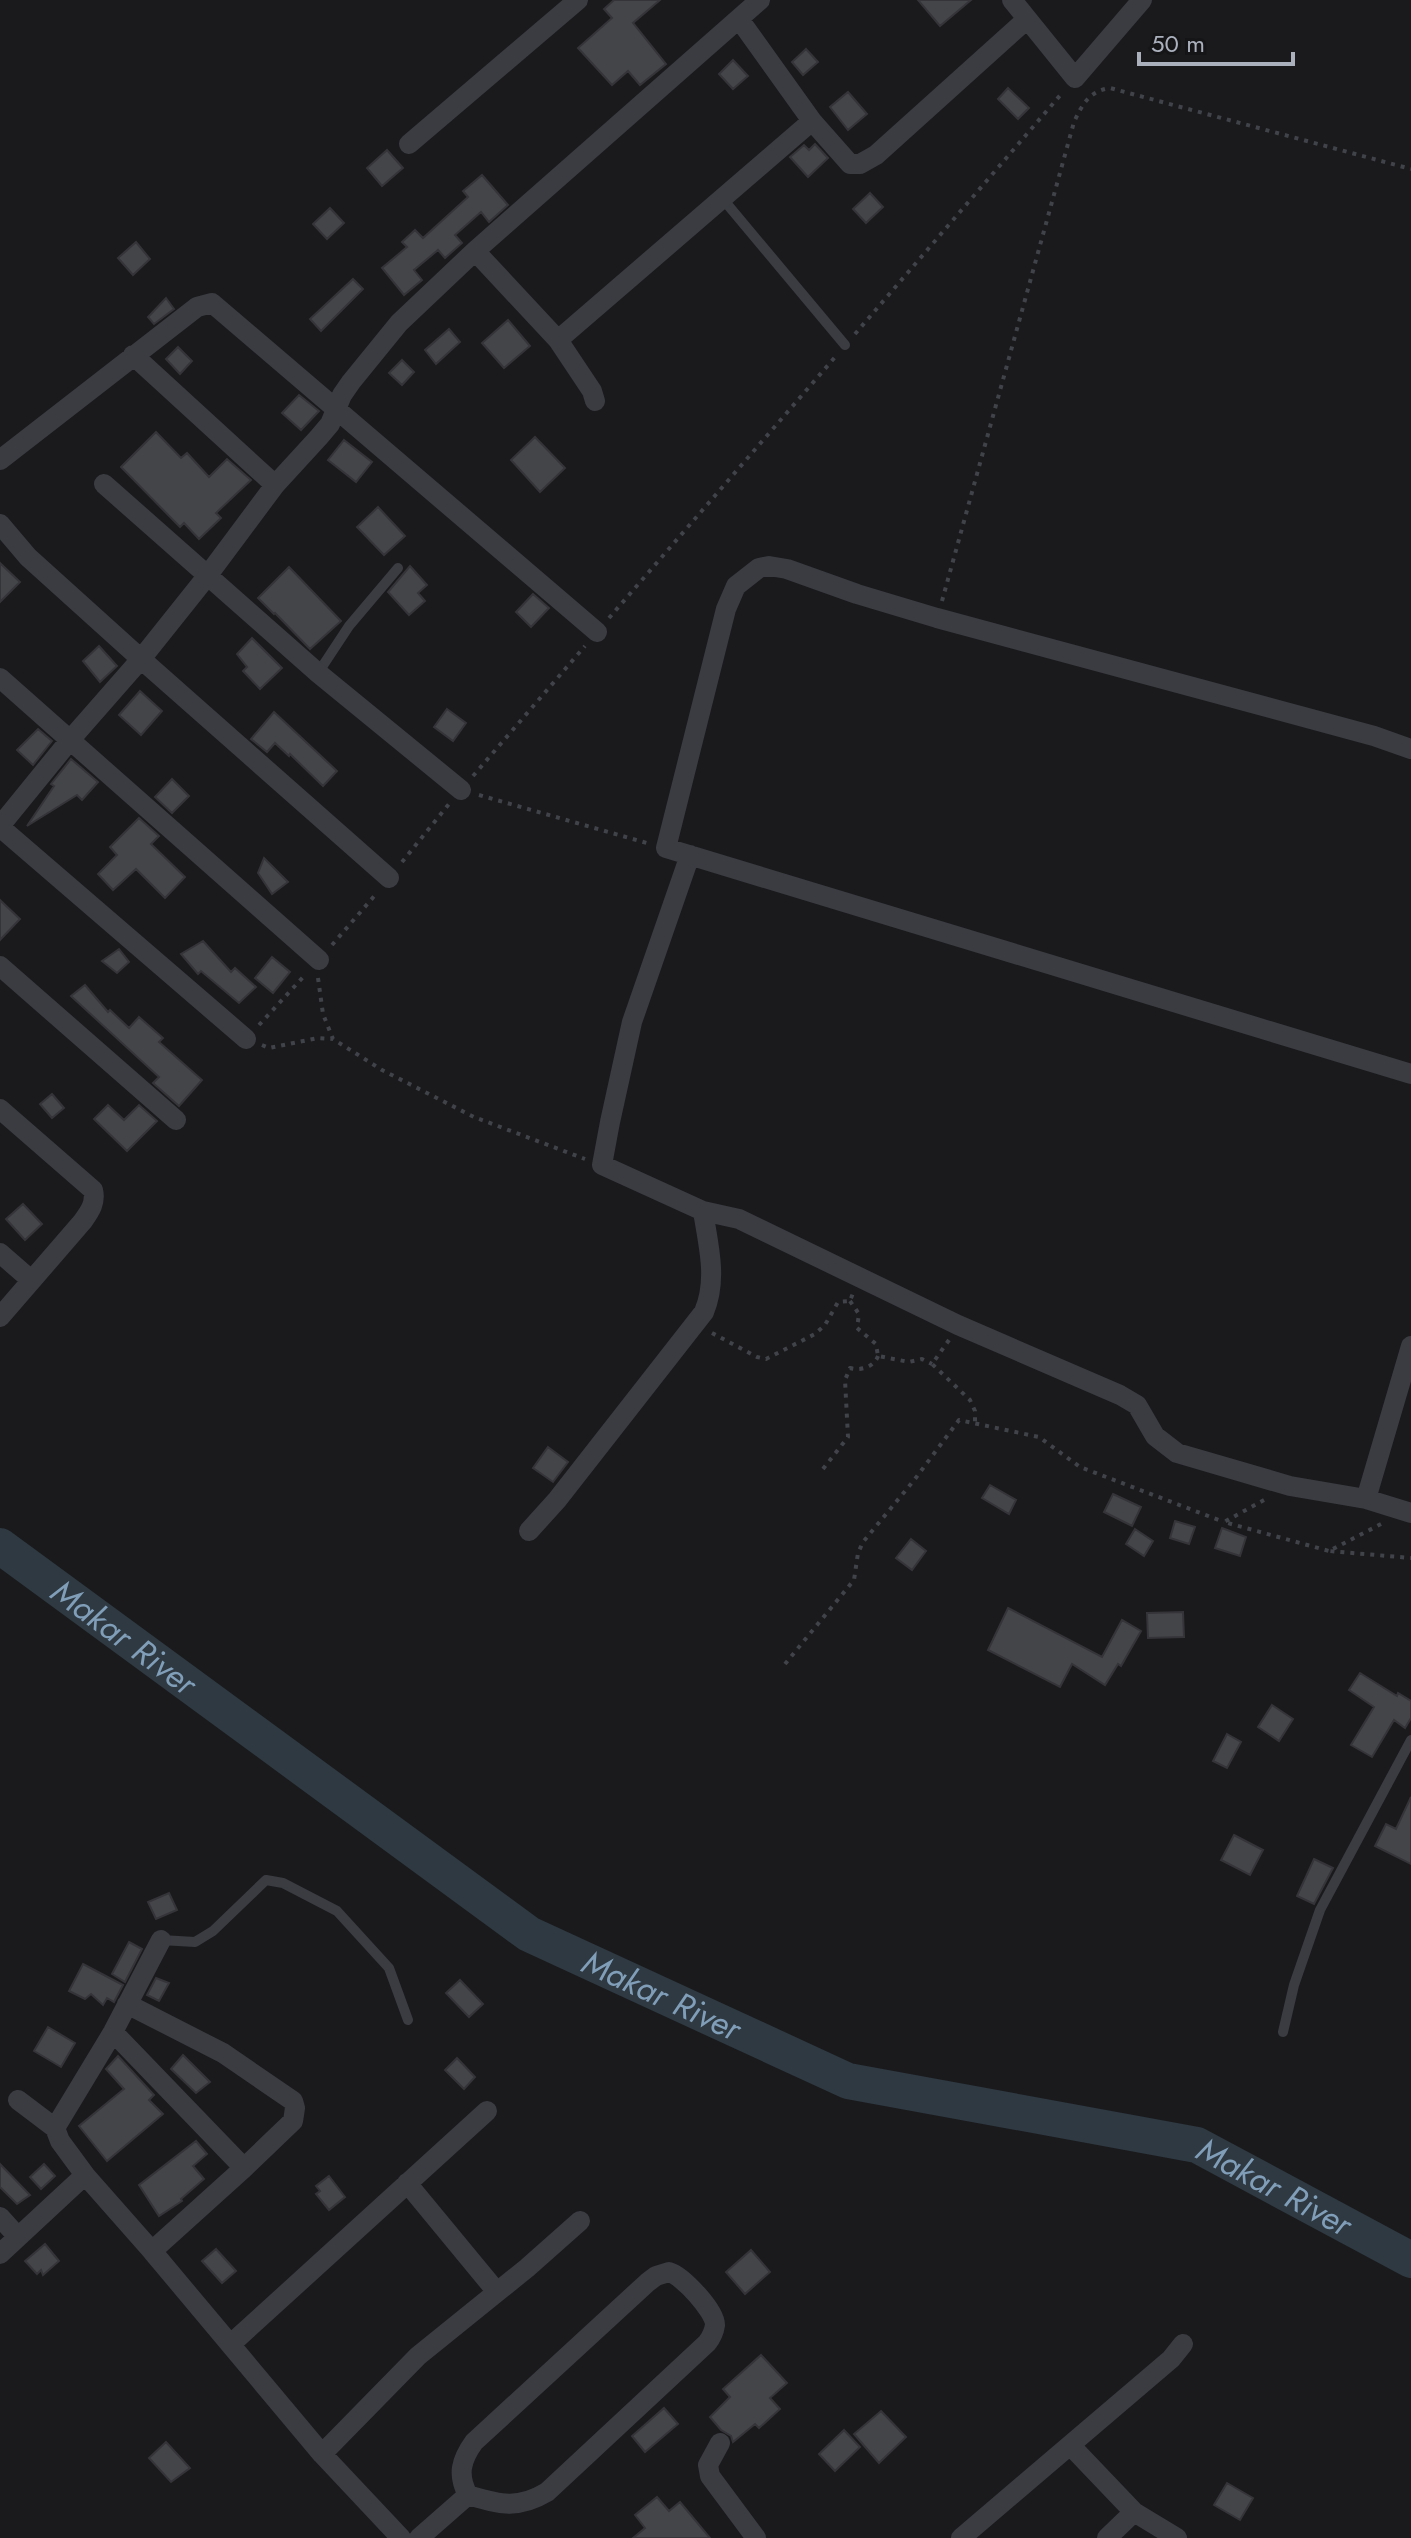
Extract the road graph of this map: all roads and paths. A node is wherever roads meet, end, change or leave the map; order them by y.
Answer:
1 (578, 0) edge
2 (760, 0) edge
3 (1012, 0) edge
4 (1142, 0) edge
5 (739, 19) junction
6 (1027, 19) junction
7 (1075, 78) junction
8 (812, 121) junction
9 (409, 144) dead end
10 (1411, 169) edge
11 (722, 198) junction
12 (475, 251) junction
13 (558, 340) junction
14 (845, 345) junction
15 (133, 355) junction
16 (595, 401) dead end
17 (336, 408) junction
18 (0, 460) edge
19 (104, 484) dead end
20 (275, 485) junction
21 (0, 524) edge
22 (398, 568) dead end
23 (208, 575) junction
24 (937, 618) junction
25 (597, 632) junction
26 (141, 659) junction
27 (318, 673) junction
28 (0, 678) edge
29 (70, 740) junction
30 (1411, 749) edge
31 (461, 790) junction
32 (0, 827) edge
33 (666, 848) junction
34 (690, 855) junction
35 (389, 878) junction
36 (319, 960) junction
37 (0, 966) edge
38 (246, 1039) junction
39 (333, 1039) junction
40 (1411, 1074) edge
41 (0, 1109) edge
42 (176, 1120) dead end
43 (602, 1165) junction
44 (703, 1211) junction
45 (0, 1253) edge
46 (860, 1277) junction
47 (31, 1280) junction
48 (850, 1301) junction
49 (0, 1317) edge
50 (697, 1324) junction
51 (958, 1325) junction
52 (1411, 1346) edge
53 (878, 1356) junction
54 (932, 1364) junction
55 (975, 1423) junction
56 (823, 1469) dead end
57 (1290, 1486) junction
58 (1366, 1499) junction
59 (1409, 1512) edge
60 (1224, 1522) junction
61 (529, 1531) dead end
62 (1329, 1551) junction
63 (1411, 1558) edge
64 (785, 1664) dead end
65 (1411, 1740) edge
66 (161, 1940) joint
67 (127, 2004) junction
68 (408, 2020) dead end
69 (113, 2032) junction
70 (1283, 2032) dead end
71 (18, 2100) dead end
72 (487, 2111) dead end
73 (55, 2128) junction
74 (244, 2168) junction
75 (85, 2175) junction
76 (407, 2183) junction
77 (0, 2217) edge
78 (580, 2221) dead end
79 (18, 2237) junction
80 (152, 2251) junction
81 (0, 2254) edge
82 (497, 2292) junction
83 (231, 2344) junction
84 (1183, 2344) dead end
85 (720, 2443) dead end
86 (1071, 2446) junction
87 (322, 2454) junction
88 (468, 2495) junction
89 (1134, 2512) junction
90 (401, 2538) edge
91 (419, 2538) edge
92 (756, 2538) edge
93 (961, 2538) edge
94 (1107, 2538) edge
95 (1177, 2538) edge

1 - 9 street
2 - 5 street
3 - 6 street
4 - 7 street
5 - 8 street
5 - 12 street
6 - 7 street
6 - 8 street
7 - 14 path
8 - 11 street
10 - 24 path
11 - 13 street
11 - 14 lane
12 - 13 street
12 - 17 street
13 - 16 street
14 - 25 path
15 - 17 street
15 - 18 street
15 - 20 street
17 - 20 street
17 - 25 street
19 - 23 street
20 - 23 street
21 - 26 street
22 - 27 lane
23 - 26 street
23 - 27 street
24 - 30 street
24 - 33 street
25 - 31 path
26 - 29 street
26 - 35 street
27 - 31 street
28 - 29 street
29 - 32 street
29 - 36 street
31 - 33 path
31 - 35 path
32 - 38 street
33 - 34 street
34 - 40 street
34 - 43 street
35 - 36 path
36 - 38 path
36 - 39 path
37 - 42 street
38 - 39 path
39 - 43 path
41 - 47 street
43 - 44 street
44 - 46 street
44 - 50 street
45 - 47 street
46 - 48 path
46 - 51 street
47 - 49 street
48 - 50 path
48 - 53 path
50 - 61 street
51 - 54 path
51 - 57 street
52 - 58 street
53 - 54 path
53 - 56 path
54 - 55 path
55 - 60 path
55 - 64 path
57 - 58 street
57 - 60 path
58 - 59 street
59 - 62 path
60 - 62 path
62 - 63 path
65 - 70 lane
66 - 67 street
66 - 68 lane
67 - 69 street
67 - 74 street
69 - 73 street
69 - 74 street
71 - 73 street
72 - 76 street
73 - 75 street
74 - 80 street
75 - 79 street
75 - 80 street
76 - 82 street
76 - 83 street
77 - 79 street
78 - 82 street
79 - 81 street
80 - 83 street
82 - 87 street
83 - 87 street
84 - 86 street
85 - 92 street
86 - 89 street
86 - 93 street
87 - 90 street
88 - 88 street
88 - 91 street
89 - 94 street
89 - 95 street

